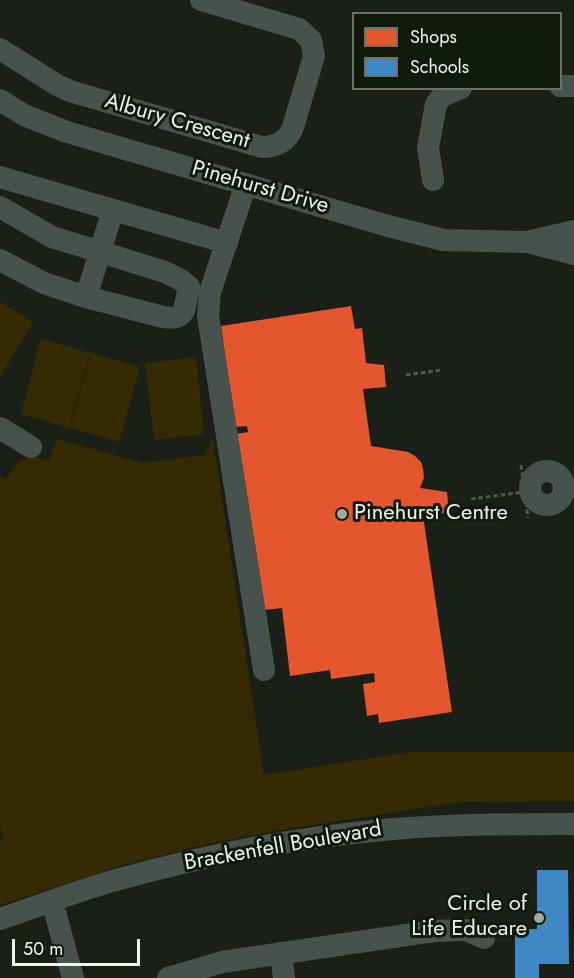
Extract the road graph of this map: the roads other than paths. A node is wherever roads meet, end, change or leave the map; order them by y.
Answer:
1 (201, 0) edge
2 (0, 49) edge
3 (456, 90) edge
4 (0, 100) edge
5 (0, 177) edge
6 (433, 180) dead end
7 (246, 184) junction
8 (0, 207) edge
9 (113, 210) junction
10 (574, 231) edge
11 (527, 242) junction
12 (227, 243) junction
13 (100, 252) junction
14 (574, 254) edge
15 (0, 260) edge
16 (86, 297) junction
17 (0, 428) edge
18 (31, 447) dead end
19 (568, 485) edge
20 (531, 490) road end
21 (264, 670) dead end
22 (574, 824) edge
23 (52, 901) junction
24 (0, 919) edge
25 (484, 938) dead end
26 (277, 954) junction
27 (73, 978) edge
28 (168, 978) edge
29 (276, 978) edge
30 (284, 978) edge

1 - 2 street, Albury Crescent
3 - 6 street
4 - 7 street, Pinehurst Drive
5 - 9 street
7 - 11 street, Pinehurst Drive
7 - 12 street
8 - 13 street
9 - 12 street
9 - 13 street
10 - 11 street, Pinehurst Drive
11 - 14 street, Pinehurst Drive
12 - 21 street
13 - 16 street
13 - 16 street
15 - 16 street
17 - 18 street
19 - 20 street
22 - 23 street, Brackenfell Boulevard
23 - 24 street, Brackenfell Boulevard
23 - 27 street
25 - 26 street
26 - 28 street
26 - 29 street
26 - 30 street

